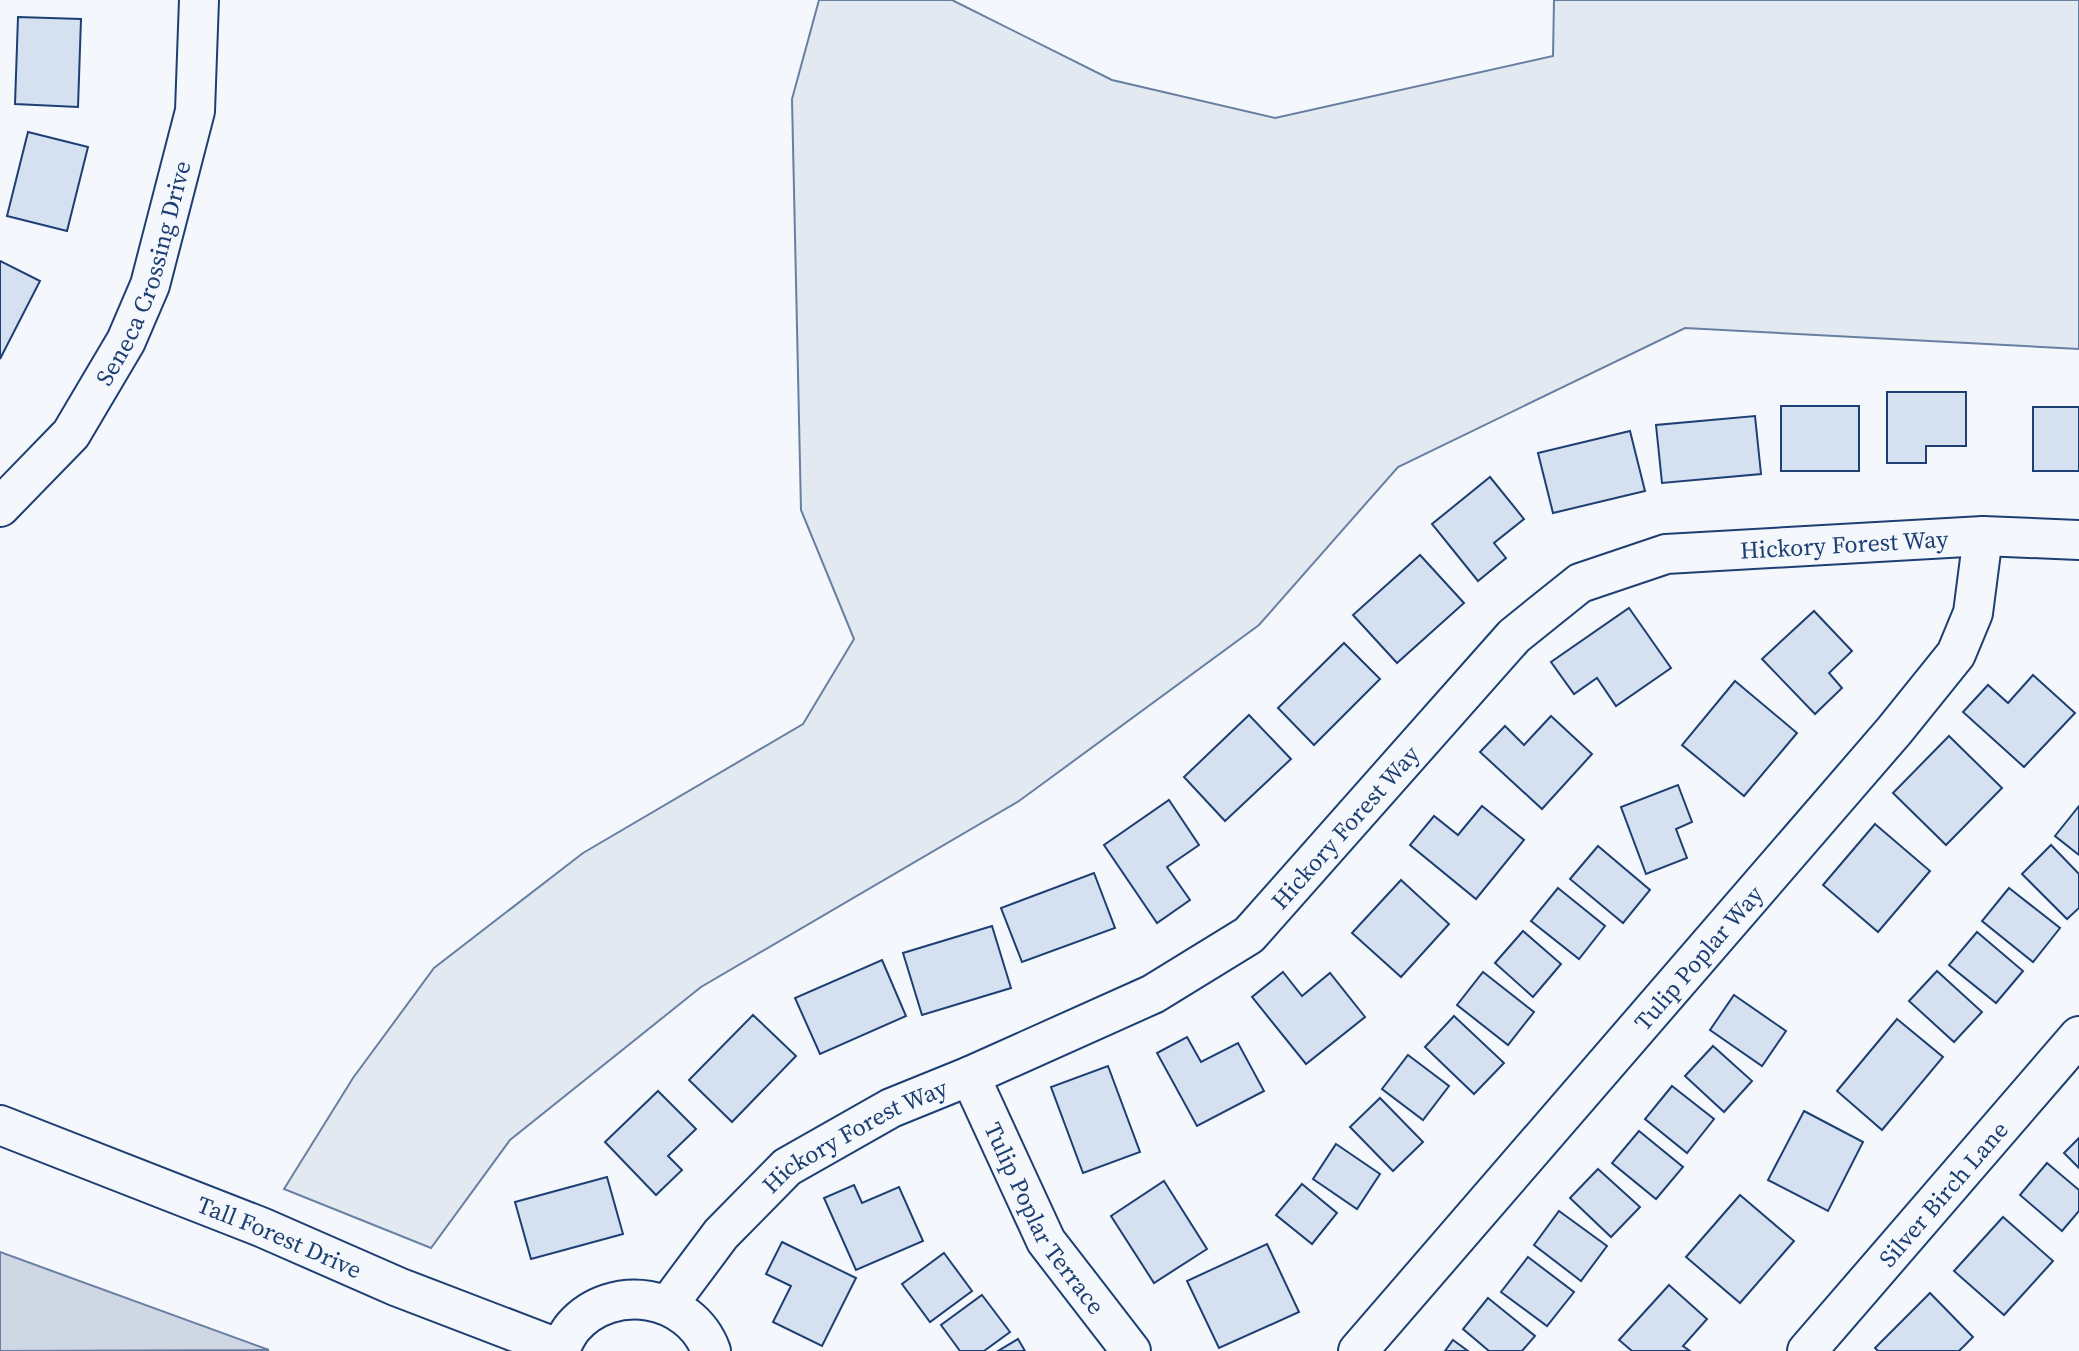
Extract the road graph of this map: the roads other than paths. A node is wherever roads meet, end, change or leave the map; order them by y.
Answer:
1 (199, 0) edge
2 (0, 507) edge
3 (1983, 536) junction
4 (2079, 540) edge
5 (2079, 1036) edge
6 (970, 1076) junction
7 (0, 1125) edge
8 (668, 1305) junction
9 (560, 1350) edge
10 (711, 1351) edge
11 (1131, 1351) edge
12 (1359, 1351) edge
13 (1807, 1351) edge

1 - 2 street, Seneca Crossing Drive
3 - 4 street, Hickory Forest Way
3 - 6 street, Hickory Forest Way
3 - 12 street, Tulip Poplar Way
5 - 13 street, Silver Birch Lane
6 - 8 street, Hickory Forest Way
6 - 11 street, Tulip Poplar Terrace
7 - 9 street, Tall Forest Drive
8 - 9 street
8 - 10 street

